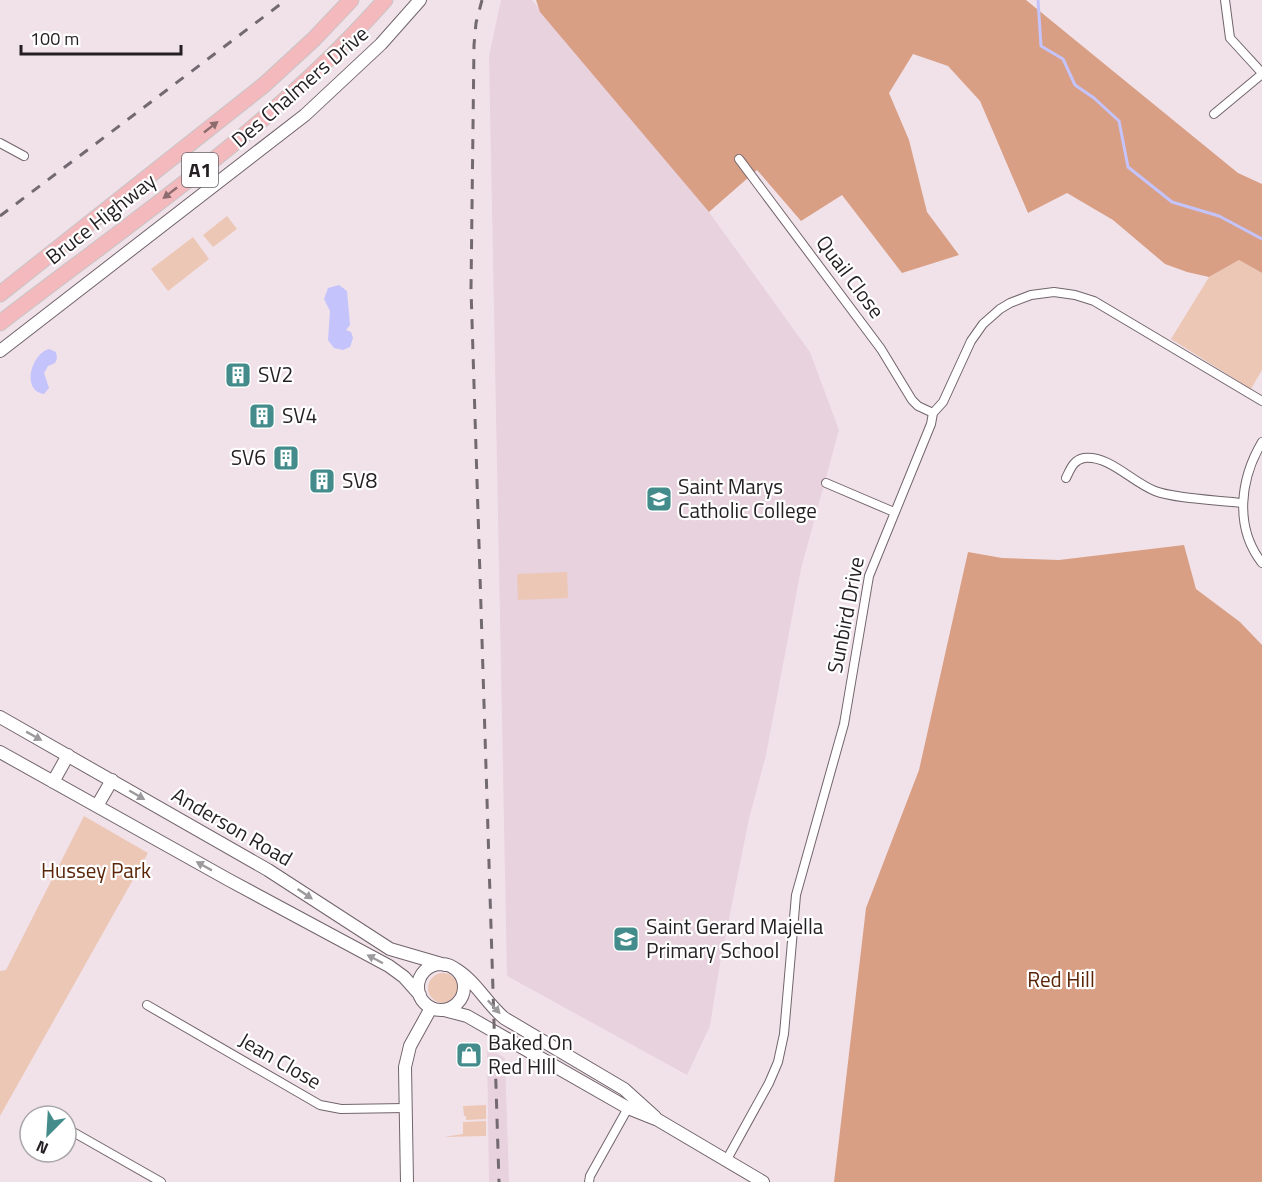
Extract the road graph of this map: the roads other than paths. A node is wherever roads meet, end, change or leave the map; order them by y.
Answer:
1 (351, 0) edge
2 (385, 0) edge
3 (420, 0) edge
4 (1225, 0) edge
5 (1262, 73) edge
6 (1214, 114) dead end
7 (0, 143) edge
8 (24, 156) dead end
9 (739, 159) dead end
10 (0, 294) edge
11 (0, 323) edge
12 (0, 351) edge
13 (1262, 401) edge
14 (933, 413) junction
15 (1262, 442) edge
16 (1066, 478) dead end
17 (826, 483) dead end
18 (1242, 503) junction
19 (894, 513) junction
20 (1262, 563) edge
21 (0, 717) edge
22 (0, 752) edge
23 (68, 755) junction
24 (112, 780) junction
25 (53, 782) junction
26 (97, 806) junction
27 (449, 966) junction
28 (420, 995) junction
29 (147, 1005) dead end
30 (430, 1008) junction
31 (444, 1010) junction
32 (631, 1102) junction
33 (406, 1108) junction
34 (78, 1134) edge
35 (726, 1161) junction
36 (162, 1182) edge
37 (407, 1182) edge
38 (589, 1182) edge
39 (763, 1182) edge

10 -> 1 highway, Bruce Highway / A1
2 -> 11 highway, Bruce Highway / A1
3 - 12 street, Des Chalmers Drive
4 - 5 street
5 - 6 street
7 - 8 street
9 - 14 street, Quail Close
13 - 14 street, Sunbird Drive
14 - 19 street, Sunbird Drive
15 - 18 street
16 - 18 street
17 - 19 street
18 - 20 street
19 - 35 street, Sunbird Drive
21 -> 23 street, Anderson Road
22 - 25 street
23 - 24 street, Anderson Road
23 - 25 street
24 - 26 street
24 -> 27 street, Anderson Road
25 - 26 street
28 -> 26 street
27 - 28 street
27 - 31 street
27 -> 32 street, Anderson Road
28 - 30 street
29 - 33 street, Jean Close
30 - 31 street
30 - 33 street
31 - 32 street, Anderson Road
32 - 35 street, Anderson Road
32 - 38 street
33 - 37 street
34 - 36 street
35 - 39 street, Anderson Road

